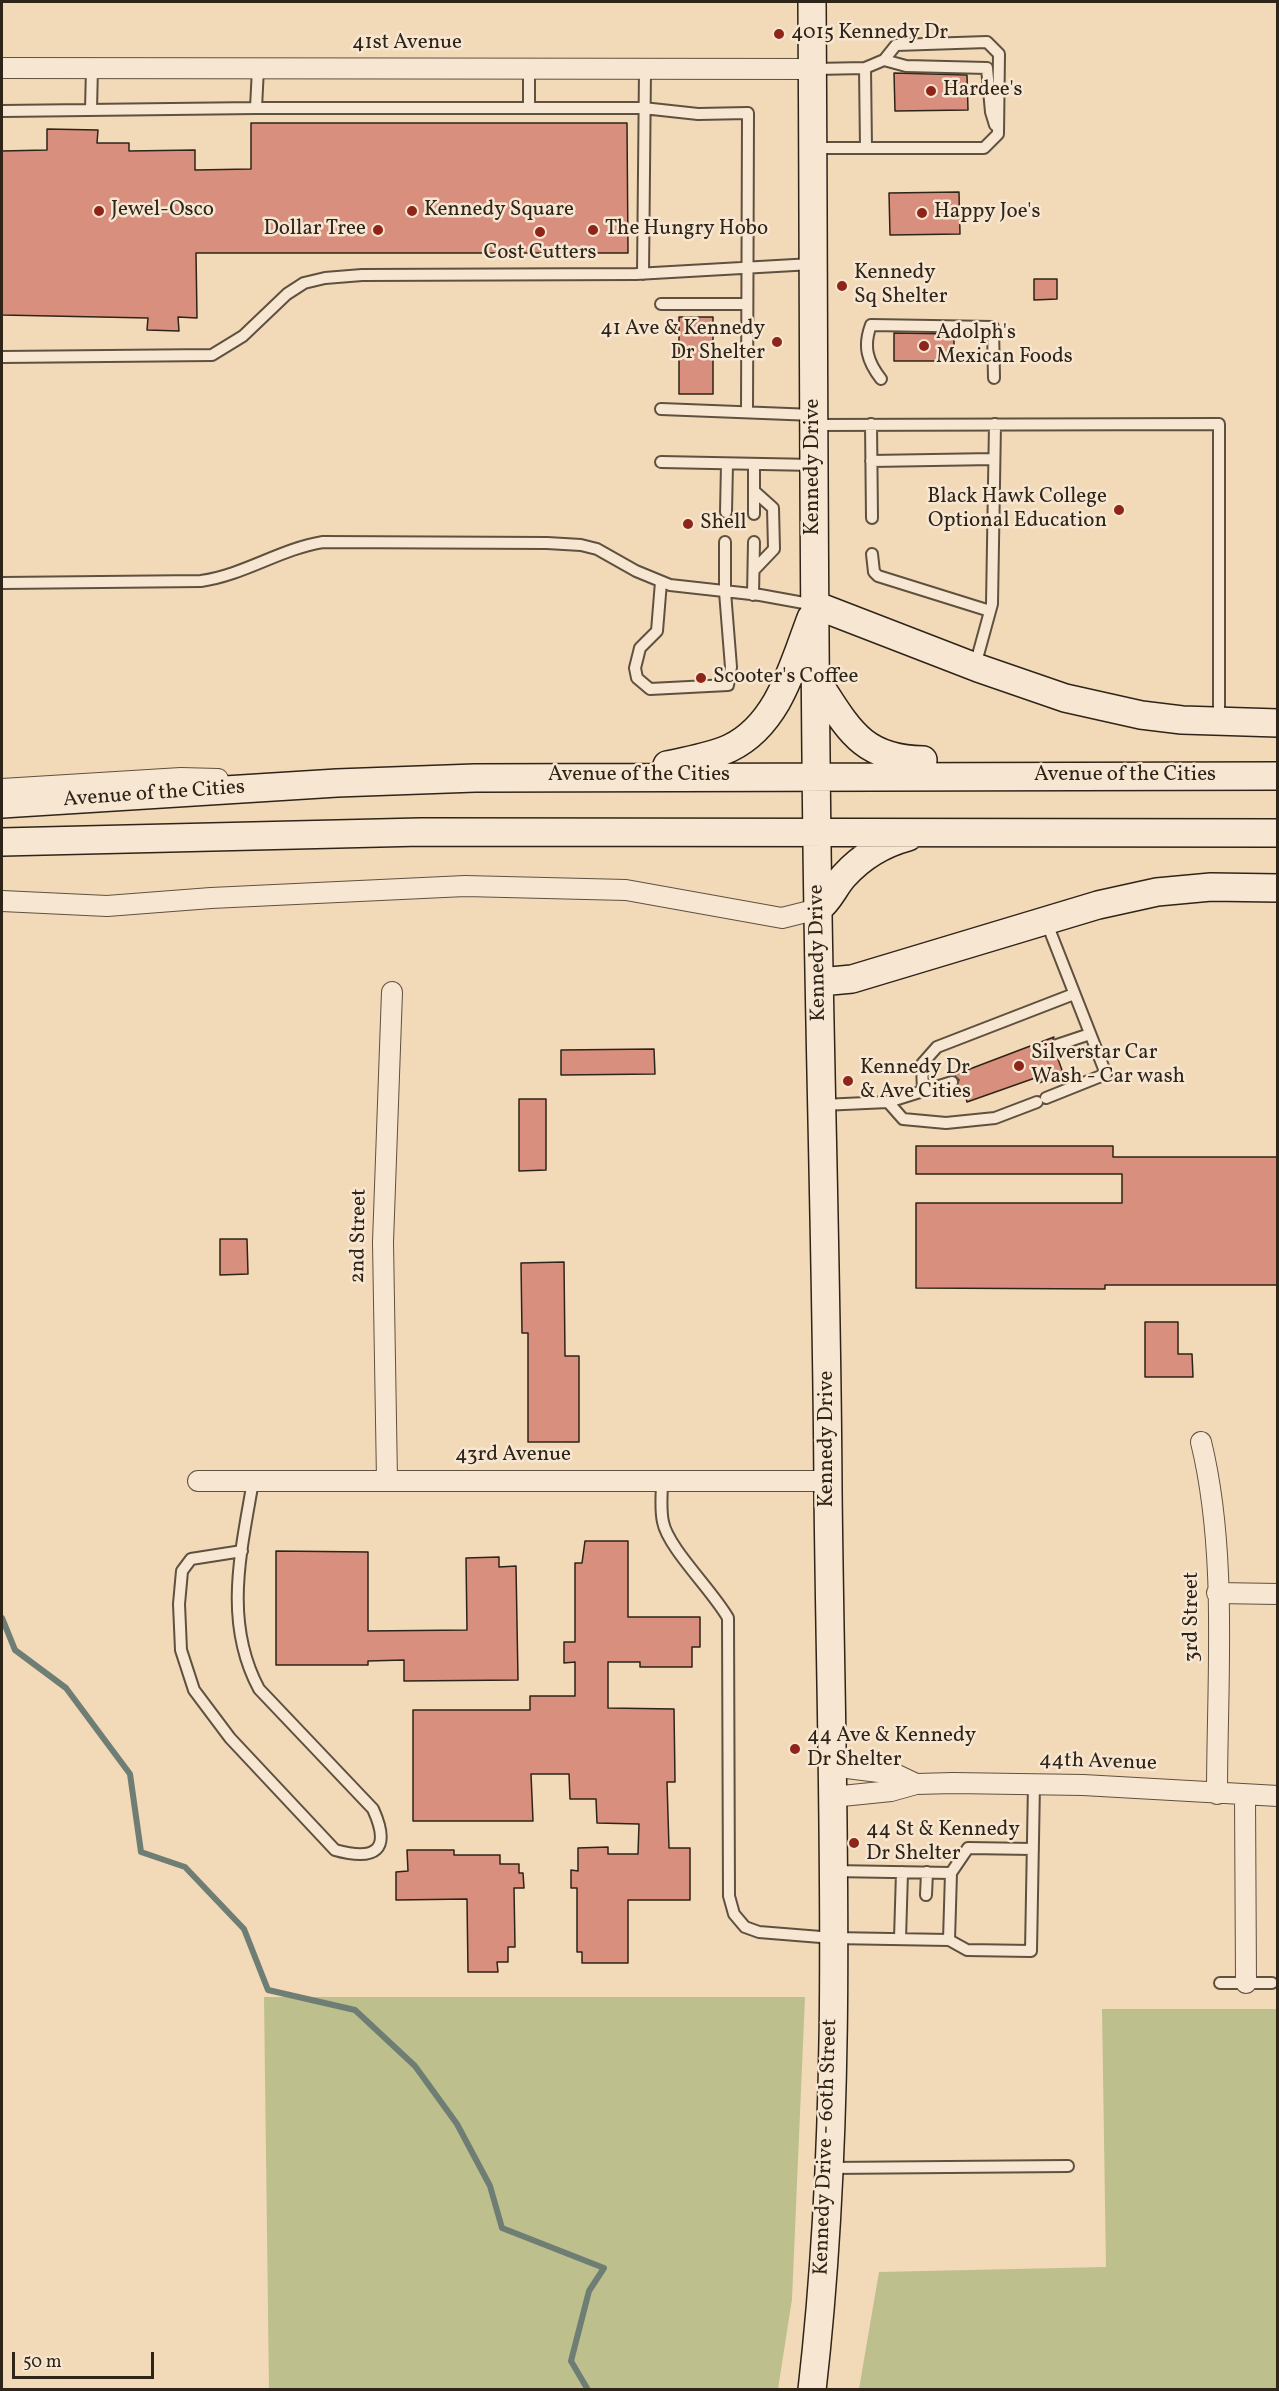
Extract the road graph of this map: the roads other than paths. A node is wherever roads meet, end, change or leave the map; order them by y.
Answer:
1 (812, 2) edge
2 (884, 60) junction
3 (2, 68) edge
4 (92, 68) junction
5 (258, 68) junction
6 (865, 68) junction
7 (530, 69) junction
8 (645, 69) junction
9 (813, 69) junction
10 (256, 108) junction
11 (529, 108) junction
12 (643, 108) junction
13 (91, 109) junction
14 (2, 111) edge
15 (998, 134) junction
16 (813, 148) junction
17 (866, 148) junction
18 (813, 264) junction
19 (748, 267) junction
20 (643, 274) junction
21 (661, 304) dead end
22 (747, 304) junction
23 (2, 357) edge
24 (994, 378) dead end
25 (880, 379) dead end
26 (661, 409) dead end
27 (747, 412) junction
28 (814, 420) junction
29 (871, 424) junction
30 (994, 424) junction
31 (994, 459) junction
32 (872, 460) junction
33 (661, 462) dead end
34 (727, 464) junction
35 (754, 464) junction
36 (815, 465) junction
37 (754, 491) junction
38 (726, 512) dead end
39 (754, 513) dead end
40 (872, 518) dead end
41 (754, 542) dead end
42 (725, 543) dead end
43 (872, 554) dead end
44 (754, 570) junction
45 (661, 582) junction
46 (2, 583) edge
47 (725, 592) junction
48 (753, 594) junction
49 (816, 605) junction
50 (990, 611) junction
51 (975, 667) junction
52 (817, 681) junction
53 (1219, 723) junction
54 (1278, 723) edge
55 (817, 775) junction
56 (1278, 775) edge
57 (581, 776) junction
58 (337, 783) junction
59 (2, 789) edge
60 (2, 804) edge
61 (818, 832) junction
62 (926, 832) junction
63 (1278, 833) edge
64 (2, 842) edge
65 (1278, 888) edge
66 (2, 901) edge
67 (818, 909) junction
68 (1046, 921) junction
69 (820, 981) junction
70 (392, 992) dead end
71 (1074, 994) junction
72 (1090, 1034) junction
73 (1057, 1045) dead end
74 (952, 1082) dead end
75 (923, 1092) junction
76 (888, 1102) junction
77 (822, 1105) junction
78 (1201, 1442) dead end
79 (387, 1480) junction
80 (662, 1480) junction
81 (198, 1481) dead end
82 (253, 1481) junction
83 (828, 1481) junction
84 (242, 1551) junction
85 (1217, 1593) junction
86 (1278, 1594) edge
87 (831, 1767) junction
88 (915, 1784) junction
89 (1034, 1784) junction
90 (1217, 1794) junction
91 (1245, 1796) junction
92 (1278, 1796) edge
93 (832, 1797) junction
94 (1033, 1849) junction
95 (832, 1870) junction
96 (902, 1872) junction
97 (927, 1872) junction
98 (951, 1873) junction
99 (926, 1895) dead end
100 (833, 1904) joint
101 (925, 1926) dead end
102 (833, 1938) junction
103 (900, 1939) junction
104 (925, 1940) junction
105 (949, 1940) junction
106 (1220, 1983) dead end
107 (1246, 1983) junction
108 (1272, 1983) dead end
109 (1068, 2166) dead end
110 (828, 2168) junction
111 (812, 2390) edge

1 - 9 main road, Kennedy Drive
2 - 6 lane
2 - 15 lane
2 - 15 lane
3 - 4 street, 41st Avenue
4 - 5 street, 41st Avenue
4 - 13 lane
5 - 7 street, 41st Avenue
5 - 10 lane
6 - 9 lane
6 - 17 lane
7 - 8 street, 41st Avenue
7 - 11 lane
8 - 9 street, 41st Avenue
8 - 12 lane
9 - 16 main road, Kennedy Drive
10 - 11 lane
10 - 13 lane
11 - 12 lane
12 - 19 lane
12 - 20 lane
13 - 14 lane
15 - 17 lane
16 - 17 lane
16 - 18 main road, Kennedy Drive
18 - 19 lane
18 - 28 main road, Kennedy Drive
19 - 20 lane
19 - 22 lane
20 - 23 lane
21 - 22 lane
22 - 27 lane
24 - 25 lane
26 - 27 lane
27 - 28 lane
28 - 29 lane
28 - 36 main road, Kennedy Drive
29 - 30 lane
29 - 32 lane
30 - 31 lane
30 - 53 lane
31 - 32 lane
31 - 50 lane
32 - 40 lane
33 - 34 lane
34 - 35 lane
34 - 38 lane
35 - 36 lane
35 - 37 lane
36 - 49 main road, Kennedy Drive
37 - 39 lane
37 - 44 lane
41 - 44 lane
42 - 47 lane
43 - 50 lane
44 - 48 lane
45 - 46 lane
45 - 47 lane
45 - 47 lane
47 - 48 lane
48 - 49 lane
49 - 51 main road
49 - 52 main road, Kennedy Drive
49 - 57 main road
50 - 51 lane
51 - 53 main road
52 - 55 main road, Kennedy Drive
52 - 56 main road
53 - 54 main road
55 - 56 main road, Avenue of the Cities
55 - 57 main road, Avenue of the Cities
55 - 61 main road, Kennedy Drive
57 - 58 main road, Avenue of the Cities
58 - 59 street
58 - 60 main road, Avenue of the Cities
61 - 62 main road, Avenue of the Cities
61 - 64 main road, Avenue of the Cities
61 - 67 main road, Kennedy Drive
62 - 63 main road, Avenue of the Cities
62 - 67 main road
65 - 68 main road
66 - 67 street
67 - 69 main road, Kennedy Drive
68 - 69 main road
68 - 71 lane
69 - 77 main road, Kennedy Drive
70 - 79 street, 2nd Street
71 - 72 lane
71 - 75 lane
72 - 73 lane
72 - 76 lane
74 - 75 lane
75 - 76 lane
76 - 77 lane
77 - 83 main road, Kennedy Drive
78 - 85 street, 3rd Street
79 - 80 street, 43rd Avenue
79 - 82 street, 43rd Avenue
80 - 83 street, 43rd Avenue
80 - 102 lane
81 - 82 street, 43rd Avenue
82 - 84 lane
83 - 87 main road, Kennedy Drive
84 - 84 lane
85 - 86 street
85 - 90 street, 3rd Street
87 - 88 street, 44th Avenue
87 - 93 main road, Kennedy Drive
88 - 89 street, 44th Avenue
88 - 93 street, 44th Avenue
89 - 90 street, 44th Avenue
89 - 94 lane
90 - 91 street, 44th Avenue
91 - 92 street, 44th Avenue
91 - 107 street
93 - 95 main road, Kennedy Drive
94 - 98 lane
94 - 105 lane
95 - 96 lane
95 - 100 main road, Kennedy Drive
96 - 97 lane
96 - 103 lane
97 - 98 lane
97 - 99 lane
98 - 105 lane
100 - 102 main road, Kennedy Drive - 60th Street
101 - 104 lane
102 - 103 lane
102 - 110 main road, Kennedy Drive - 60th Street
103 - 104 lane
104 - 105 lane
106 - 107 lane
107 - 108 lane
109 - 110 lane
110 - 111 main road, Kennedy Drive - 60th Street

